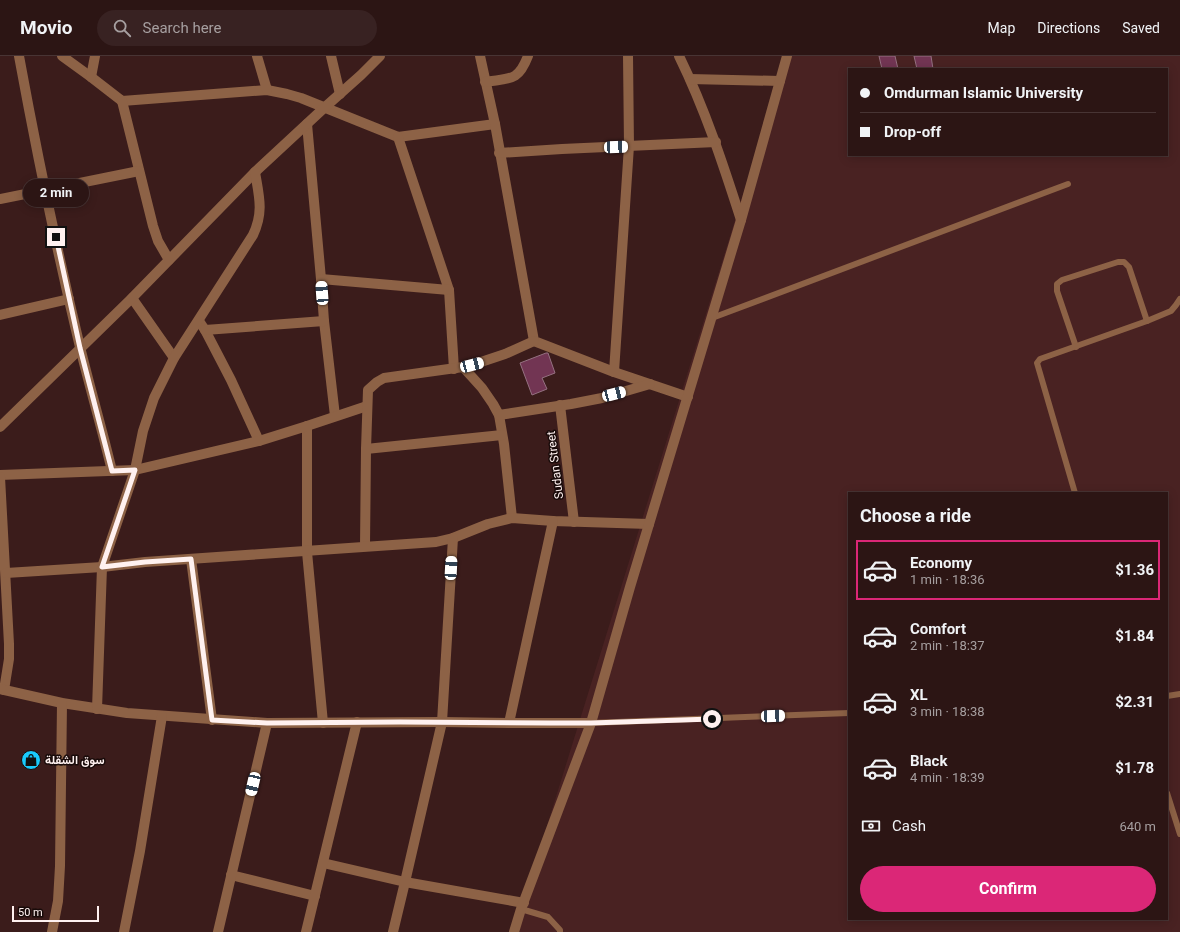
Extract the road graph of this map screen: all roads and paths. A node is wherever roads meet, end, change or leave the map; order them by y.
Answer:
1 (19, 56) edge
2 (62, 56) edge
3 (95, 56) edge
4 (257, 56) edge
5 (331, 56) edge
6 (380, 56) edge
7 (480, 56) edge
8 (528, 56) edge
9 (628, 56) edge
10 (679, 56) edge
11 (787, 56) edge
12 (91, 76) junction
13 (690, 79) junction
14 (780, 81) junction
15 (485, 82) junction
16 (267, 90) junction
17 (340, 94) junction
18 (122, 102) junction
19 (324, 108) junction
20 (307, 124) junction
21 (495, 124) junction
22 (398, 137) junction
23 (716, 142) junction
24 (629, 146) junction
25 (499, 153) junction
26 (139, 171) junction
27 (255, 172) junction
28 (1068, 184) dead end
29 (45, 190) junction
30 (0, 199) edge
31 (741, 220) junction
32 (169, 260) junction
33 (321, 279) junction
34 (449, 290) junction
35 (132, 298) junction
36 (1180, 298) edge
37 (69, 299) junction
38 (0, 315) edge
39 (712, 318) junction
40 (199, 321) junction
41 (324, 321) junction
42 (1147, 321) junction
43 (205, 330) junction
44 (534, 341) junction
45 (1076, 347) junction
46 (80, 348) junction
47 (174, 358) junction
48 (459, 368) junction
49 (614, 372) junction
50 (650, 384) junction
51 (688, 397) junction
52 (560, 405) junction
53 (367, 406) junction
54 (498, 415) junction
55 (335, 416) junction
56 (307, 426) junction
57 (0, 427) edge
58 (502, 435) junction
59 (259, 441) junction
60 (366, 449) junction
61 (135, 470) junction
62 (112, 471) junction
63 (0, 476) edge
64 (1075, 492) edge
65 (512, 518) junction
66 (553, 521) junction
67 (574, 522) junction
68 (650, 524) junction
69 (453, 538) junction
70 (365, 546) junction
71 (307, 552) junction
72 (191, 559) junction
73 (102, 567) junction
74 (6, 573) junction
75 (3, 586) edge
76 (2, 689) edge
77 (1180, 694) edge
78 (1168, 696) edge
79 (62, 703) junction
80 (97, 709) junction
81 (848, 713) edge
82 (162, 716) junction
83 (212, 720) junction
84 (357, 722) junction
85 (442, 722) junction
86 (267, 723) junction
87 (323, 723) junction
88 (509, 723) junction
89 (591, 723) junction
90 (1168, 796) edge
91 (1180, 834) edge
92 (323, 862) junction
93 (231, 875) junction
94 (406, 882) junction
95 (315, 896) junction
96 (522, 906) junction
97 (52, 932) edge
98 (124, 932) edge
99 (218, 932) edge
100 (306, 932) edge
101 (393, 932) edge
102 (514, 932) edge
103 (560, 932) edge

1 - 29 street
2 - 12 street
3 - 12 street
4 - 16 street
5 - 17 street
6 - 17 street
7 - 15 street
8 - 15 street
9 - 24 street
10 - 13 street
11 - 14 street
12 - 18 street
13 - 14 street
13 - 23 street
14 - 31 street
15 - 21 street
16 - 18 street
16 - 19 street
17 - 19 street
18 - 26 street
19 - 20 street
19 - 22 street
20 - 27 street
20 - 33 street
21 - 22 street
21 - 25 street
22 - 34 street
23 - 24 street
23 - 31 street
24 - 25 street
24 - 49 street
25 - 44 street
26 - 29 street
26 - 32 street
27 - 32 street
27 - 40 street
28 - 39 lane
29 - 30 street
29 - 37 street
31 - 39 street
32 - 35 street
33 - 34 street
33 - 41 street
34 - 48 street
35 - 46 street
35 - 47 street
36 - 42 lane
37 - 38 street
37 - 46 street
39 - 51 street
40 - 43 street
40 - 47 street
41 - 43 street
41 - 55 street
42 - 45 lane
42 - 45 lane
43 - 59 street
44 - 48 street
44 - 49 street
45 - 64 lane
46 - 57 street
46 - 62 street
47 - 61 street
48 - 53 street
48 - 54 street
49 - 50 street
50 - 51 street
50 - 52 street
51 - 68 street
52 - 54 street
52 - 67 street, Sudan Street
53 - 55 street
53 - 60 street
54 - 58 street
55 - 56 street
56 - 59 street
56 - 71 street
58 - 60 street
58 - 65 street
59 - 61 street
60 - 70 street
61 - 62 street
61 - 73 street
62 - 63 street
63 - 74 street
65 - 66 street
65 - 69 street
66 - 67 street
66 - 88 street
67 - 68 street
68 - 89 street
69 - 70 street
69 - 85 street
70 - 71 street
71 - 72 street
71 - 87 street
72 - 73 street
72 - 83 street
73 - 74 street
73 - 80 street
74 - 75 street
75 - 76 street
76 - 79 street
77 - 78 lane
79 - 80 street
79 - 97 street
80 - 82 street
81 - 89 lane
82 - 83 street
82 - 98 street
83 - 86 street
84 - 85 street
84 - 87 street
84 - 92 street
85 - 88 street
85 - 94 street
86 - 87 street
86 - 93 street
88 - 89 street
89 - 96 street
90 - 91 lane
92 - 94 street
92 - 95 street
93 - 95 street
93 - 99 street
94 - 96 street
94 - 101 street
95 - 100 street
96 - 102 street
96 - 103 lane

